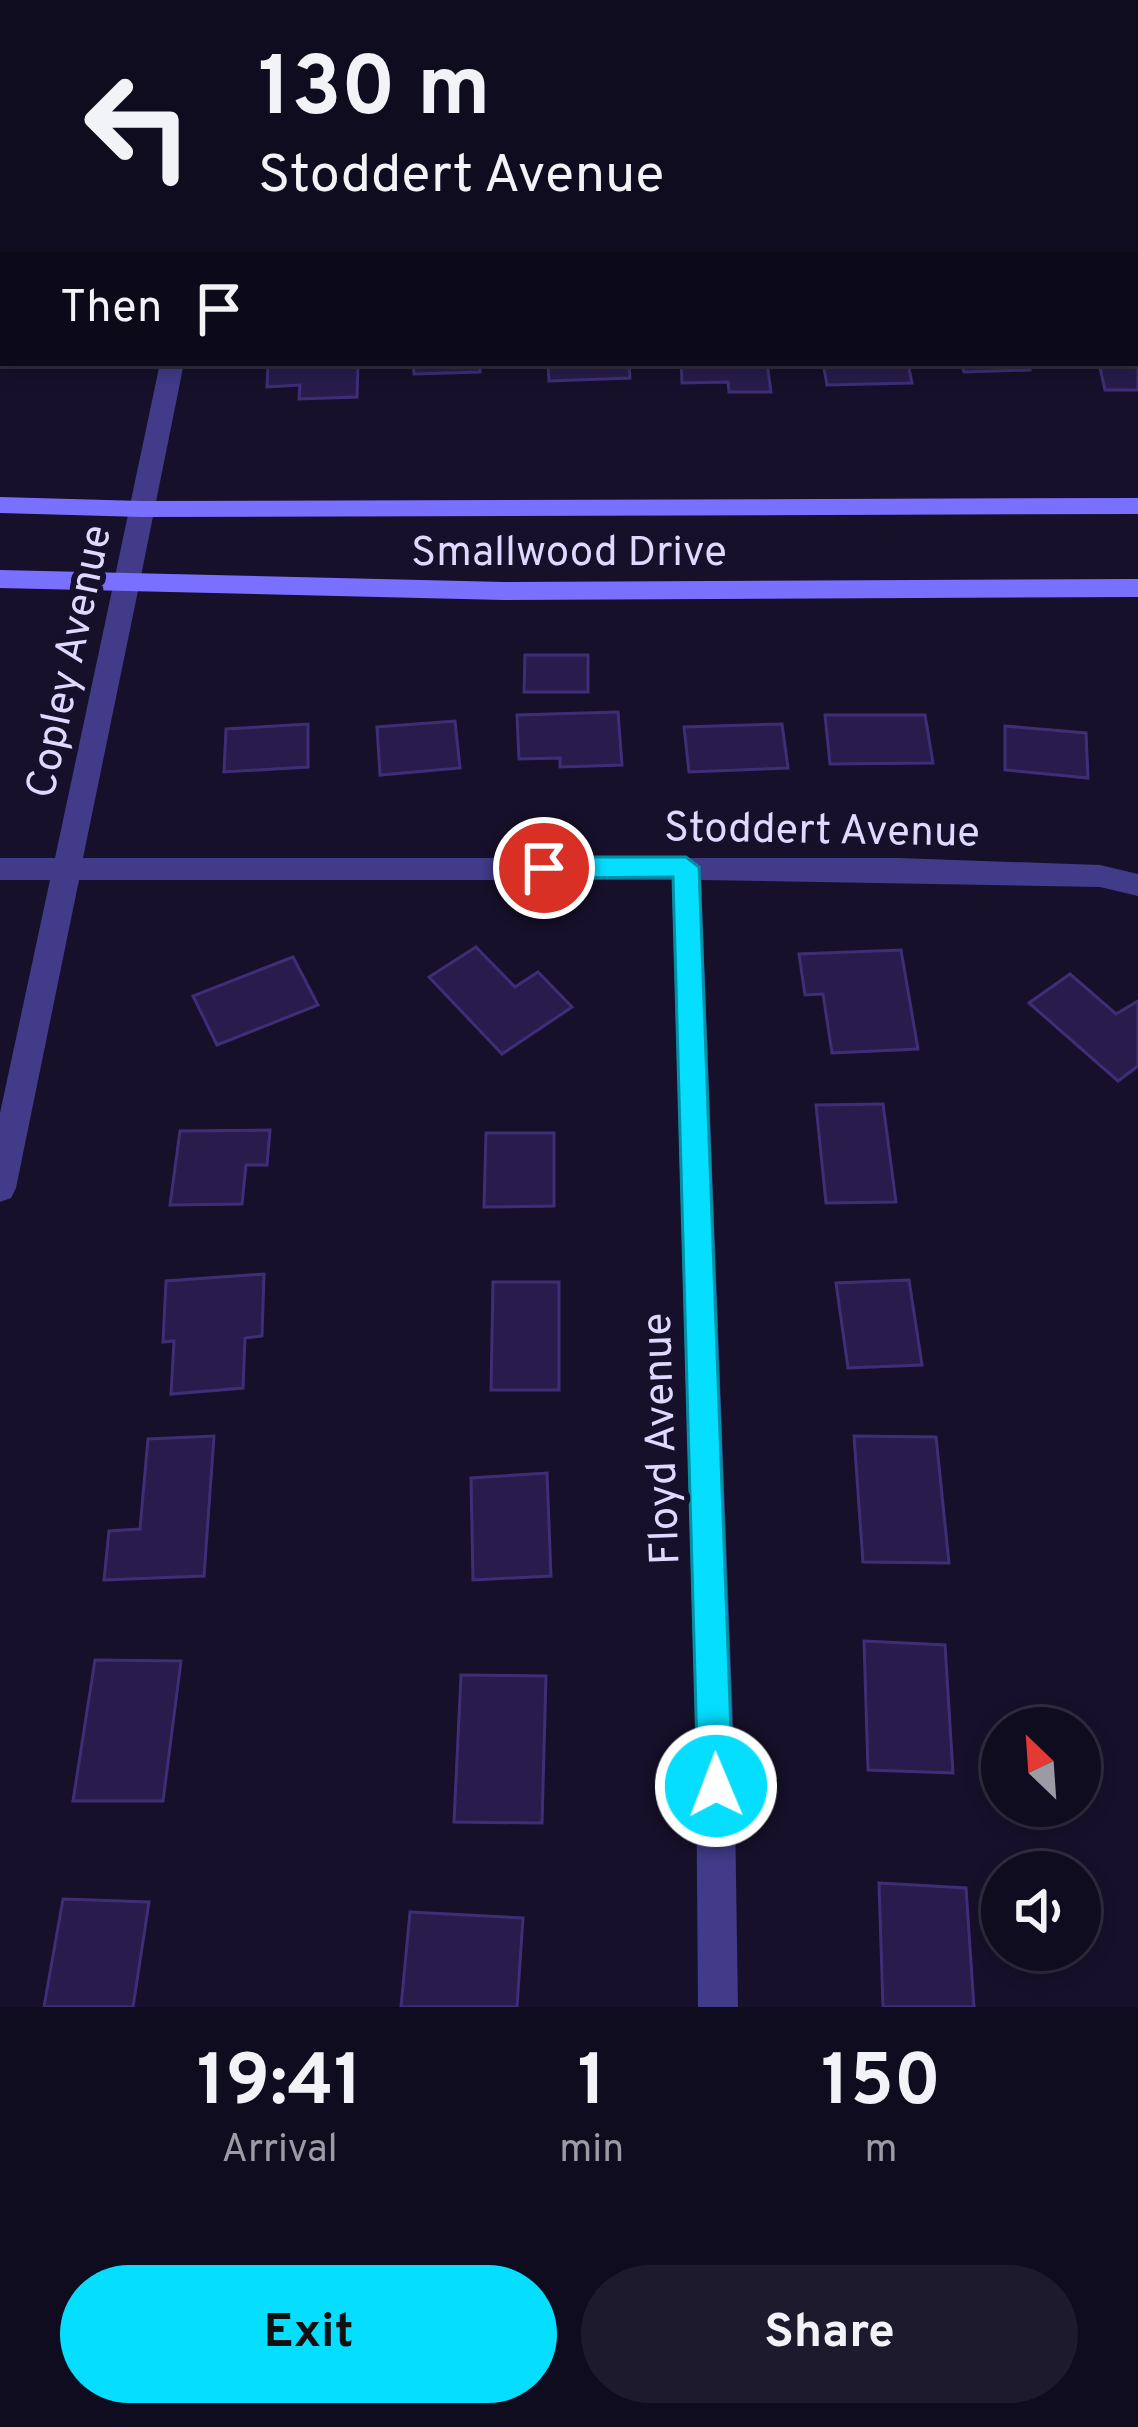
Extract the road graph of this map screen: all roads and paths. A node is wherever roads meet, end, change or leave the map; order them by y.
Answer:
1 (171, 366) edge
2 (0, 505) edge
3 (1138, 506) edge
4 (142, 509) junction
5 (0, 579) edge
6 (127, 581) junction
7 (1138, 588) edge
8 (686, 867) junction
9 (0, 869) edge
10 (67, 870) junction
11 (1138, 886) edge
12 (0, 1188) edge
13 (718, 2007) edge

1 - 4 street, Copley Avenue
2 - 4 main road, Smallwood Drive
3 - 4 main road, Smallwood Drive
4 - 6 street, Copley Avenue
5 - 6 main road, Smallwood Drive
6 - 7 main road, Smallwood Drive
6 - 10 street, Copley Avenue
8 - 10 street, Stoddert Avenue
8 - 11 street, Stoddert Avenue
8 - 13 street, Floyd Avenue
9 - 10 street, Stoddert Avenue
10 - 12 street, Copley Avenue

